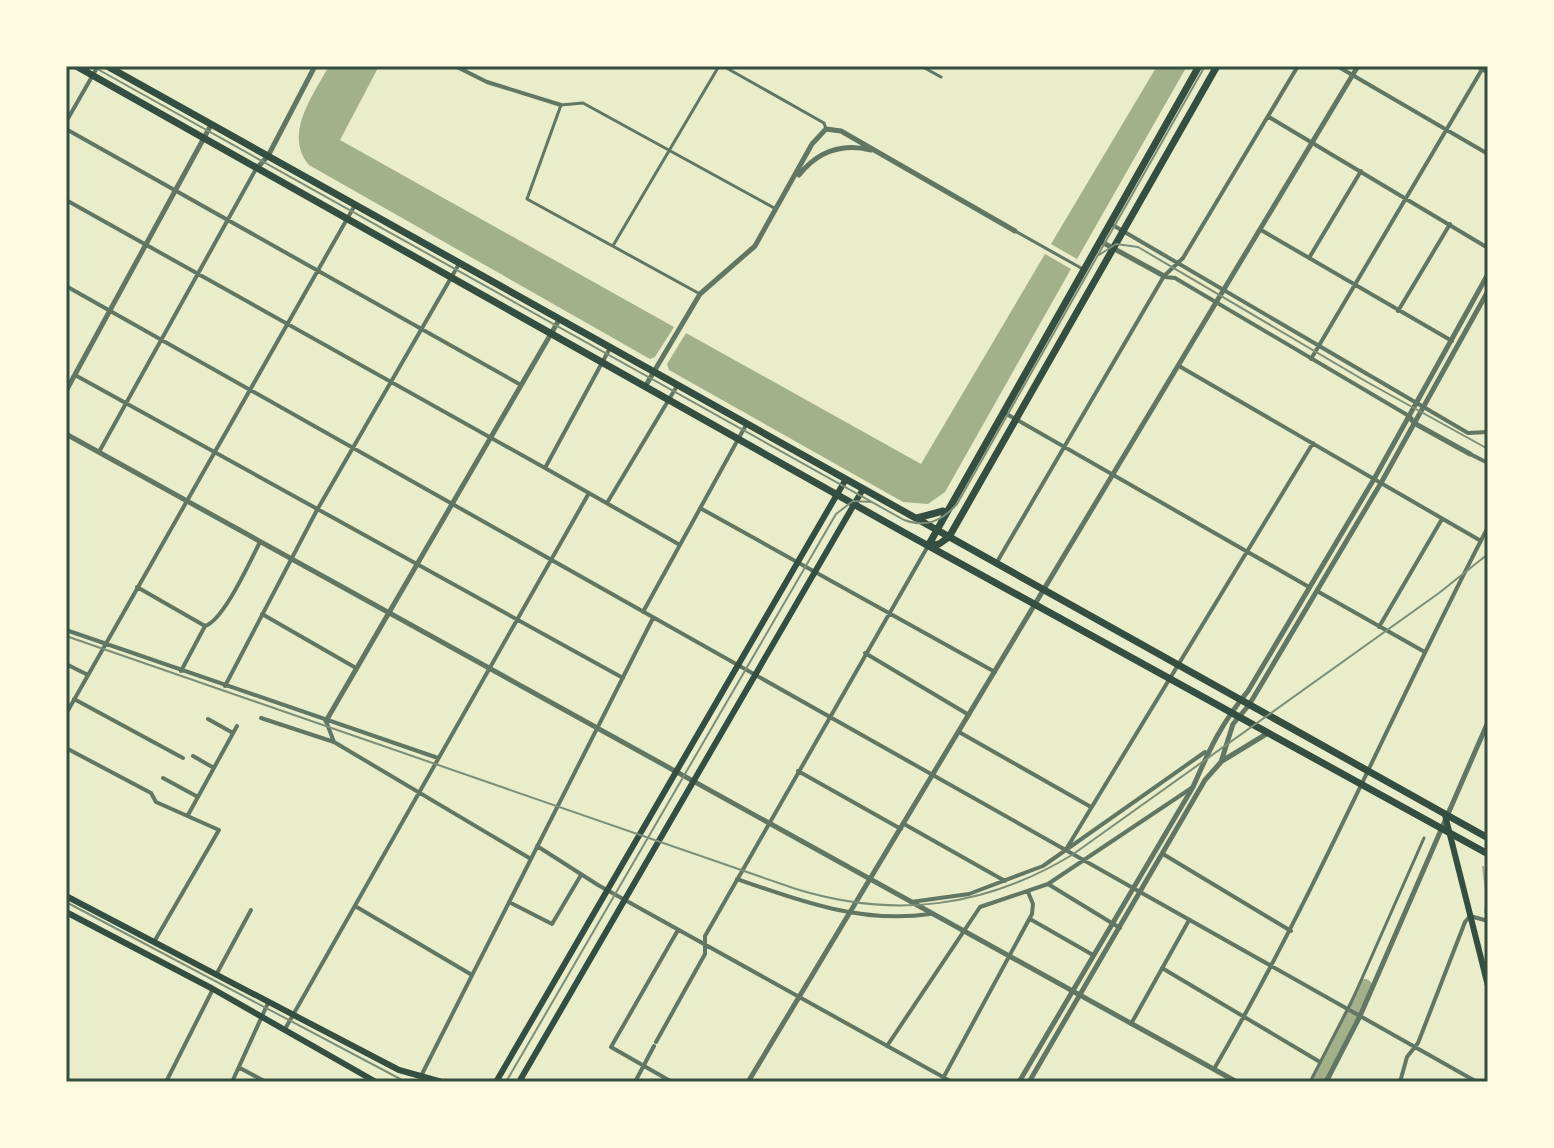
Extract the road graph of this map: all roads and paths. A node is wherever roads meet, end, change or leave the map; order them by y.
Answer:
1 (76, 66) edge
2 (98, 66) edge
3 (107, 66) edge
4 (315, 66) edge
5 (455, 66) edge
6 (721, 66) edge
7 (921, 66) edge
8 (1199, 66) edge
9 (1217, 66) edge
10 (1298, 66) edge
11 (1337, 66) edge
12 (1358, 66) edge
13 (1483, 68) edge
14 (93, 75) junction
15 (1353, 75) junction
16 (941, 77) dead end
17 (561, 105) junction
18 (1269, 117) junction
19 (66, 122) edge
20 (211, 125) junction
21 (66, 129) edge
22 (826, 129) junction
23 (1446, 130) junction
24 (841, 131) junction
25 (204, 138) junction
26 (1312, 143) junction
27 (845, 146) junction
28 (668, 149) junction
29 (876, 152) junction
30 (1488, 154) edge
31 (268, 156) junction
32 (256, 169) junction
33 (1361, 171) junction
34 (792, 183) junction
35 (176, 190) junction
36 (1405, 198) junction
37 (66, 200) edge
38 (355, 205) junction
39 (777, 209) junction
40 (227, 218) junction
41 (347, 219) junction
42 (1109, 223) junction
43 (1450, 224) junction
44 (1261, 230) junction
45 (1015, 231) joint
46 (1123, 232) junction
47 (1099, 241) junction
48 (146, 244) junction
49 (614, 244) junction
50 (1488, 248) edge
51 (1113, 249) junction
52 (1309, 258) junction
53 (1178, 263) junction
54 (459, 264) junction
55 (1082, 269) junction
56 (319, 270) junction
57 (197, 273) junction
58 (1488, 274) edge
59 (452, 276) junction
60 (1164, 276) junction
61 (1353, 285) junction
62 (66, 286) edge
63 (1224, 291) junction
64 (1488, 291) edge
65 (700, 294) junction
66 (1216, 303) junction
67 (110, 310) junction
68 (1398, 311) junction
69 (559, 320) junction
70 (290, 324) junction
71 (422, 327) junction
72 (552, 333) junction
73 (161, 340) junction
74 (1452, 341) junction
75 (1459, 345) junction
76 (1318, 346) junction
77 (610, 348) junction
78 (1311, 359) junction
79 (602, 361) junction
80 (1179, 366) junction
81 (653, 372) junction
82 (75, 375) junction
83 (390, 380) junction
84 (521, 385) junction
85 (646, 385) junction
86 (677, 386) junction
87 (66, 391) edge
88 (250, 391) junction
89 (670, 398) junction
90 (126, 403) junction
91 (1416, 404) junction
92 (1423, 407) junction
93 (1002, 411) junction
94 (1409, 416) junction
95 (1016, 419) junction
96 (1414, 423) junction
97 (746, 424) junction
98 (1488, 432) edge
99 (66, 434) edge
100 (491, 437) junction
101 (738, 437) junction
102 (1313, 443) junction
103 (1065, 447) junction
104 (352, 449) junction
105 (99, 452) junction
106 (214, 453) junction
107 (1470, 454) joint
108 (1488, 463) edge
109 (545, 468) junction
110 (1113, 476) junction
111 (846, 479) junction
112 (1374, 479) junction
113 (1381, 483) junction
114 (863, 489) junction
115 (589, 493) junction
116 (837, 494) junction
117 (187, 501) junction
118 (607, 503) junction
119 (451, 504) junction
120 (854, 504) junction
121 (700, 508) junction
122 (317, 510) junction
123 (945, 510) junction
124 (913, 518) junction
125 (1442, 519) junction
126 (1488, 527) edge
127 (935, 530) junction
128 (949, 537) junction
129 (1481, 541) junction
130 (260, 542) junction
131 (680, 545) junction
132 (928, 546) junction
133 (1247, 553) junction
134 (291, 559) junction
135 (550, 560) junction
136 (798, 562) junction
137 (415, 565) junction
138 (995, 565) junction
139 (816, 570) junction
140 (1307, 586) junction
141 (137, 587) junction
142 (1314, 590) junction
143 (1045, 592) junction
144 (1037, 604) junction
145 (643, 612) junction
146 (889, 612) junction
147 (388, 613) junction
148 (262, 614) junction
149 (653, 618) junction
150 (517, 619) junction
151 (205, 626) junction
152 (1379, 627) junction
153 (66, 630) edge
154 (104, 646) junction
155 (1423, 651) junction
156 (865, 653) junction
157 (66, 664) edge
158 (739, 666) junction
159 (1180, 667) junction
160 (356, 668) junction
161 (488, 669) junction
162 (181, 671) junction
163 (995, 672) junction
164 (88, 675) junction
165 (754, 675) junction
166 (623, 678) junction
167 (1170, 678) junction
168 (225, 686) junction
169 (74, 699) junction
170 (1240, 700) junction
171 (1249, 705) junction
172 (67, 711) edge
173 (1231, 711) junction
174 (969, 715) junction
175 (1240, 715) junction
176 (828, 717) junction
177 (261, 718) dead end
178 (208, 719) dead end
179 (326, 721) junction
180 (1488, 722) edge
181 (237, 726) dead end
182 (596, 730) junction
183 (959, 732) junction
184 (1270, 732) junction
185 (233, 733) junction
186 (334, 742) junction
187 (66, 748) edge
188 (1205, 752) junction
189 (193, 756) dead end
190 (183, 758) dead end
191 (438, 758) junction
192 (1221, 762) junction
193 (214, 768) junction
194 (798, 770) junction
195 (1369, 772) junction
196 (675, 774) junction
197 (933, 776) junction
198 (163, 778) dead end
199 (692, 783) junction
200 (1363, 784) junction
201 (1193, 787) junction
202 (1201, 789) junction
203 (419, 792) junction
204 (198, 797) junction
205 (1091, 807) junction
206 (1445, 815) junction
207 (187, 816) junction
208 (767, 825) junction
209 (902, 827) junction
210 (1441, 827) junction
211 (1449, 832) junction
212 (1424, 838) dead end
213 (1488, 838) edge
214 (537, 846) junction
215 (1065, 851) junction
216 (1163, 854) junction
217 (1488, 854) edge
218 (531, 859) junction
219 (1083, 861) junction
220 (581, 875) junction
221 (737, 879) junction
222 (869, 881) junction
223 (1005, 881) junction
224 (1048, 884) junction
225 (608, 890) junction
226 (1132, 890) junction
227 (1028, 892) junction
228 (1140, 894) junction
229 (66, 896) edge
230 (624, 899) junction
231 (509, 902) junction
232 (908, 902) junction
233 (355, 906) junction
234 (251, 910) dead end
235 (66, 912) edge
236 (850, 913) junction
237 (930, 914) junction
238 (1470, 916) junction
239 (1030, 919) junction
240 (1189, 921) junction
241 (1488, 921) edge
242 (1112, 924) junction
243 (1120, 928) junction
244 (678, 930) junction
245 (1291, 931) junction
246 (965, 933) junction
247 (154, 942) junction
248 (703, 945) junction
249 (1094, 955) junction
250 (1009, 957) junction
251 (1101, 960) junction
252 (1273, 967) junction
253 (1162, 968) junction
254 (216, 975) junction
255 (472, 975) junction
256 (1488, 986) edge
257 (213, 989) junction
258 (1072, 992) junction
259 (1080, 997) junction
260 (799, 998) junction
261 (268, 1003) junction
262 (1353, 1012) junction
263 (292, 1015) junction
264 (262, 1017) junction
265 (1244, 1018) junction
266 (1131, 1024) junction
267 (285, 1029) junction
268 (887, 1046) junction
269 (1414, 1048) junction
270 (1320, 1062) junction
271 (643, 1067) junction
272 (240, 1068) junction
273 (1214, 1069) junction
274 (420, 1079) edge
275 (943, 1080) edge
276 (166, 1082) edge
277 (232, 1082) edge
278 (266, 1082) edge
279 (376, 1082) edge
280 (442, 1082) edge
281 (496, 1082) edge
282 (519, 1082) edge
283 (635, 1082) edge
284 (672, 1082) edge
285 (748, 1082) edge
286 (952, 1082) edge
287 (1019, 1082) edge
288 (1029, 1082) edge
289 (1237, 1082) edge
290 (1310, 1082) edge
291 (1326, 1082) edge
292 (1400, 1082) edge
293 (1477, 1082) edge

1 - 14 highway
2 - 14 street
3 - 20 highway
4 - 31 street
5 - 17 street
6 - 22 street
6 - 28 street
7 - 16 street
8 - 42 highway
9 - 46 highway
10 - 18 street
11 - 15 street
12 - 15 street
13 - 23 street
14 - 19 street
14 - 25 highway
15 - 23 street
15 - 26 street
17 - 28 street
17 - 49 street
18 - 26 street
18 - 53 street
20 - 25 street
20 - 31 highway
21 - 35 street
22 - 24 street
22 - 34 street
23 - 30 street
23 - 36 street
24 - 27 street
24 - 29 street
25 - 32 highway
25 - 35 street
26 - 33 street
26 - 44 street
27 - 29 street
27 - 34 street
28 - 39 street
28 - 49 street
29 - 45 street
31 - 32 street
31 - 38 highway
32 - 40 street
32 - 41 highway
33 - 36 street
33 - 52 street
34 - 39 street
35 - 40 street
35 - 48 street
36 - 43 street
36 - 61 street
37 - 48 street
38 - 41 street
38 - 54 highway
39 - 65 street
40 - 56 street
40 - 57 street
41 - 56 street
41 - 59 highway
42 - 46 street
42 - 47 highway
43 - 50 street
43 - 68 street
44 - 52 street
44 - 63 street
45 - 55 street
46 - 51 highway
46 - 53 street
47 - 51 street
47 - 55 highway
48 - 57 street
48 - 67 street
49 - 65 street
51 - 60 street
51 - 95 highway
52 - 61 street
53 - 60 street
53 - 63 street
54 - 59 street
54 - 69 highway
55 - 93 highway
56 - 70 street
56 - 71 street
57 - 70 street
57 - 73 street
58 - 74 street
59 - 71 street
59 - 72 highway
60 - 66 street
60 - 103 street
61 - 68 street
61 - 76 street
62 - 67 street
63 - 66 street
63 - 76 street
64 - 75 street
65 - 81 street
66 - 78 street
66 - 80 street
67 - 73 street
67 - 82 street
68 - 74 street
69 - 72 street
69 - 77 highway
70 - 83 street
70 - 88 street
71 - 83 street
71 - 84 street
72 - 79 highway
72 - 84 street
73 - 88 street
73 - 90 street
74 - 75 street
74 - 91 street
75 - 92 street
76 - 78 street
76 - 91 street
77 - 79 street
77 - 81 highway
78 - 94 street
79 - 85 highway
79 - 109 street
80 - 102 street
80 - 110 street
81 - 85 street
81 - 86 highway
82 - 87 street
82 - 90 street
83 - 100 street
83 - 104 street
84 - 100 street
85 - 89 highway
86 - 89 street
86 - 97 highway
88 - 104 street
88 - 106 street
89 - 101 highway
89 - 118 street
90 - 105 street
90 - 106 street
91 - 92 street
91 - 94 street
92 - 96 street
92 - 98 street
93 - 95 street
93 - 123 highway
94 - 96 street
94 - 112 street
95 - 103 street
95 - 128 highway
96 - 107 street
96 - 113 street
97 - 101 street
97 - 111 highway
99 - 105 street
100 - 109 street
100 - 119 street
101 - 116 highway
101 - 121 street
102 - 112 street
102 - 133 street
103 - 110 street
103 - 138 street
104 - 119 street
104 - 122 street
105 - 117 street
106 - 117 street
106 - 122 street
107 - 108 street
109 - 115 street
110 - 133 street
110 - 143 street
111 - 114 highway
111 - 116 main road
112 - 113 street
112 - 140 street
113 - 125 street
113 - 142 street
114 - 120 main road
114 - 124 highway
115 - 118 street
115 - 135 street
116 - 120 highway
116 - 136 main road
117 - 130 street
117 - 141 street
118 - 131 street
119 - 135 street
119 - 137 street
120 - 132 highway
120 - 139 main road
121 - 131 street
121 - 136 street
122 - 134 street
122 - 137 street
123 - 124 highway
123 - 127 highway
124 - 127 highway
125 - 129 street
125 - 152 street
126 - 129 street
127 - 128 highway
127 - 132 highway
128 - 132 highway
128 - 138 highway
129 - 155 street
130 - 134 street
130 - 151 street
131 - 145 street
132 - 144 highway
132 - 146 street
133 - 140 street
133 - 159 street
134 - 147 street
134 - 148 street
135 - 145 street
135 - 150 street
136 - 139 street
136 - 158 main road
137 - 147 street
137 - 150 street
138 - 143 highway
139 - 146 street
139 - 165 main road
140 - 142 street
140 - 170 street
141 - 151 street
141 - 154 street
142 - 152 street
142 - 171 street
143 - 144 street
143 - 159 highway
144 - 163 street
144 - 167 highway
145 - 149 street
146 - 156 street
146 - 163 street
147 - 160 street
147 - 161 street
148 - 160 street
148 - 168 street
149 - 158 street
149 - 166 street
150 - 161 street
150 - 166 street
151 - 162 street
152 - 155 street
153 - 154 street
154 - 162 street
154 - 164 street
155 - 195 street
156 - 174 street
156 - 176 street
157 - 164 street
158 - 165 street
158 - 196 main road
159 - 167 street
159 - 170 highway
160 - 179 street
161 - 182 street
161 - 191 street
162 - 168 street
163 - 174 street
164 - 169 street
165 - 176 street
165 - 199 main road
166 - 182 street
167 - 173 highway
167 - 205 street
168 - 179 street
169 - 172 street
169 - 190 street
170 - 171 highway
170 - 173 street
171 - 175 street
171 - 195 highway
173 - 175 highway
173 - 188 street
174 - 183 street
175 - 184 highway
175 - 192 street
176 - 194 street
176 - 197 street
177 - 186 street
178 - 185 street
179 - 186 street
179 - 191 street
180 - 206 street
181 - 185 street
182 - 196 street
182 - 214 street
183 - 197 street
183 - 205 street
184 - 192 street
184 - 200 highway
185 - 193 street
186 - 203 street
187 - 207 street
188 - 201 street
188 - 215 street
189 - 193 street
191 - 203 street
192 - 202 street
193 - 204 street
194 - 208 street
194 - 209 street
195 - 200 street
195 - 206 highway
196 - 199 street
196 - 225 main road
197 - 209 street
197 - 215 street
198 - 204 street
199 - 208 street
199 - 230 main road
200 - 210 highway
200 - 245 street
201 - 202 street
201 - 219 street
201 - 226 street
202 - 216 street
203 - 218 street
203 - 233 street
204 - 207 street
205 - 215 street
206 - 210 street
206 - 211 main road
206 - 213 highway
207 - 247 street
208 - 221 street
208 - 222 street
209 - 222 street
209 - 223 street
210 - 211 highway
210 - 262 street
211 - 217 highway
211 - 238 main road
212 - 262 street
214 - 218 street
214 - 220 street
215 - 219 street
215 - 223 street
216 - 228 street
216 - 245 street
218 - 231 street
219 - 224 street
219 - 226 street
220 - 225 street
220 - 231 street
221 - 236 street
221 - 248 street
222 - 232 street
222 - 236 street
223 - 232 street
224 - 227 street
224 - 242 street
225 - 230 street
225 - 281 main road
226 - 228 street
226 - 242 street
227 - 239 street
227 - 246 street
228 - 240 street
228 - 243 street
229 - 247 main road
230 - 244 street
230 - 282 main road
231 - 255 street
232 - 237 street
233 - 255 street
233 - 263 street
234 - 254 street
235 - 257 main road
236 - 237 street
236 - 260 street
237 - 246 street
238 - 241 street
238 - 256 main road
238 - 269 street
239 - 249 street
239 - 250 street
240 - 252 street
240 - 253 street
242 - 243 street
242 - 249 street
243 - 251 street
244 - 248 street
244 - 271 street
245 - 252 street
246 - 250 street
246 - 268 street
247 - 254 main road
248 - 260 street
248 - 271 street
249 - 251 street
249 - 258 street
250 - 258 street
250 - 275 street
251 - 259 street
252 - 262 street
252 - 265 street
253 - 265 street
253 - 266 street
254 - 261 main road
255 - 274 street
257 - 264 main road
257 - 276 street
258 - 259 street
258 - 287 street
259 - 266 street
259 - 288 street
260 - 268 street
260 - 285 street
261 - 263 main road
261 - 264 street
262 - 269 street
262 - 270 street
262 - 291 street
263 - 267 street
263 - 274 main road
264 - 267 main road
264 - 272 street
265 - 270 street
265 - 273 street
266 - 273 street
267 - 279 main road
268 - 275 street
269 - 292 street
269 - 293 street
270 - 290 street
271 - 283 street
271 - 284 street
272 - 277 street
272 - 278 street
273 - 289 street
274 - 280 main road
275 - 286 street

